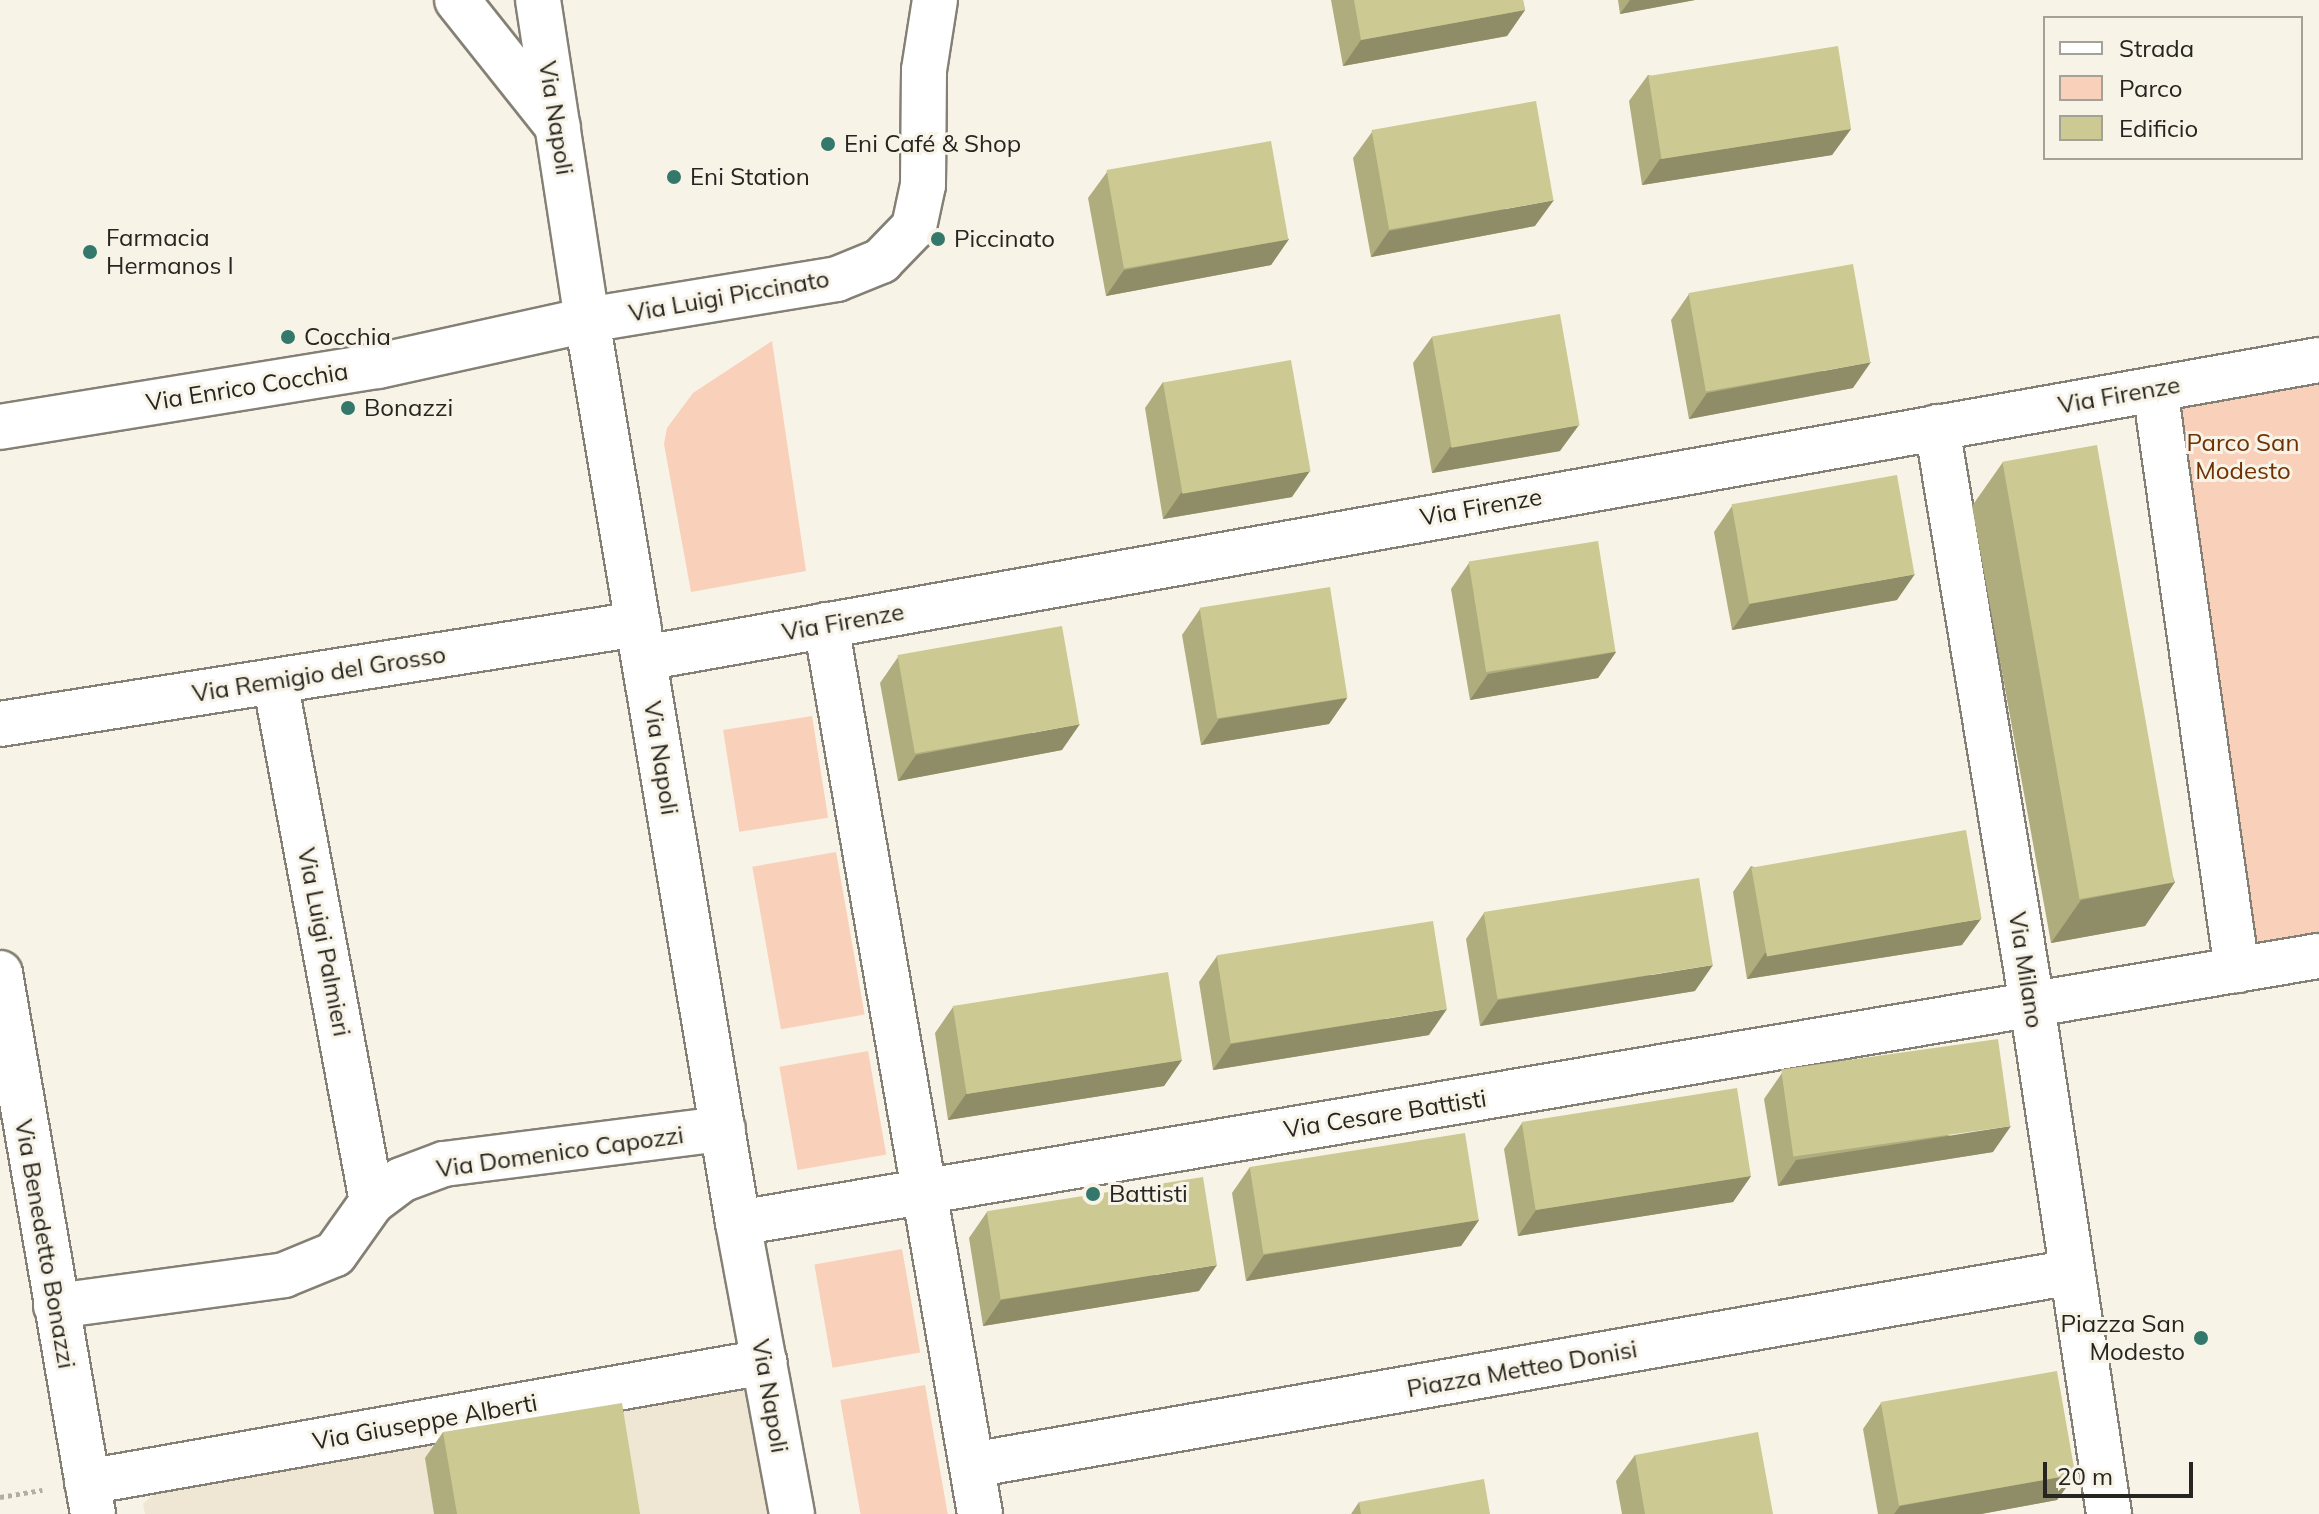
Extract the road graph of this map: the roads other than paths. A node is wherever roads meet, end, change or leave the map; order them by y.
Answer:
1 (457, 0) edge
2 (538, 0) edge
3 (935, 0) edge
4 (558, 127) junction
5 (587, 320) junction
6 (2319, 360) edge
7 (2155, 389) junction
8 (0, 427) edge
9 (1937, 427) junction
10 (826, 625) junction
11 (641, 641) junction
12 (275, 681) junction
13 (0, 724) edge
14 (2319, 956) edge
15 (2237, 970) junction
16 (0, 973) edge
17 (2032, 1004) junction
18 (723, 1129) junction
19 (16, 1178) edge
20 (926, 1190) junction
21 (372, 1202) junction
22 (738, 1223) junction
23 (2072, 1272) junction
24 (56, 1306) junction
25 (764, 1362) junction
26 (972, 1465) junction
27 (90, 1498) edge
28 (792, 1514) edge
29 (980, 1514) edge
30 (2109, 1514) edge

1 - 4 street
2 - 4 street, Via Napoli
3 - 5 street, Via Luigi Piccinato
4 - 5 street, Via Napoli
5 - 8 street, Via Enrico Cocchia
5 - 11 street, Via Napoli
6 - 7 street, Via Firenze
7 - 9 street, Via Firenze
7 - 15 street
9 - 10 street, Via Firenze
9 - 17 street, Via Milano
10 - 11 street, Via Firenze
10 - 20 street
11 - 12 street, Via Remigio del Grosso
11 - 18 street, Via Napoli
12 - 13 street, Via Remigio del Grosso
12 - 21 street, Via Luigi Palmieri
14 - 15 street
15 - 17 street
16 - 19 street, Via Benedetto Bonazzi
17 - 20 street, Via Cesare Battisti
17 - 23 street, Via Milano
18 - 21 street, Via Domenico Capozzi
18 - 22 street, Via Napoli
19 - 24 street, Via Benedetto Bonazzi
20 - 22 street, Via Cesare Battisti
20 - 26 street
21 - 24 street, Via Domenico Capozzi
22 - 25 street, Via Napoli
23 - 26 street, Piazza Metteo Donisi
23 - 30 street, Via Milano
24 - 27 street, Via Benedetto Bonazzi
25 - 27 street, Via Giuseppe Alberti
25 - 28 street, Via Napoli
26 - 29 street

